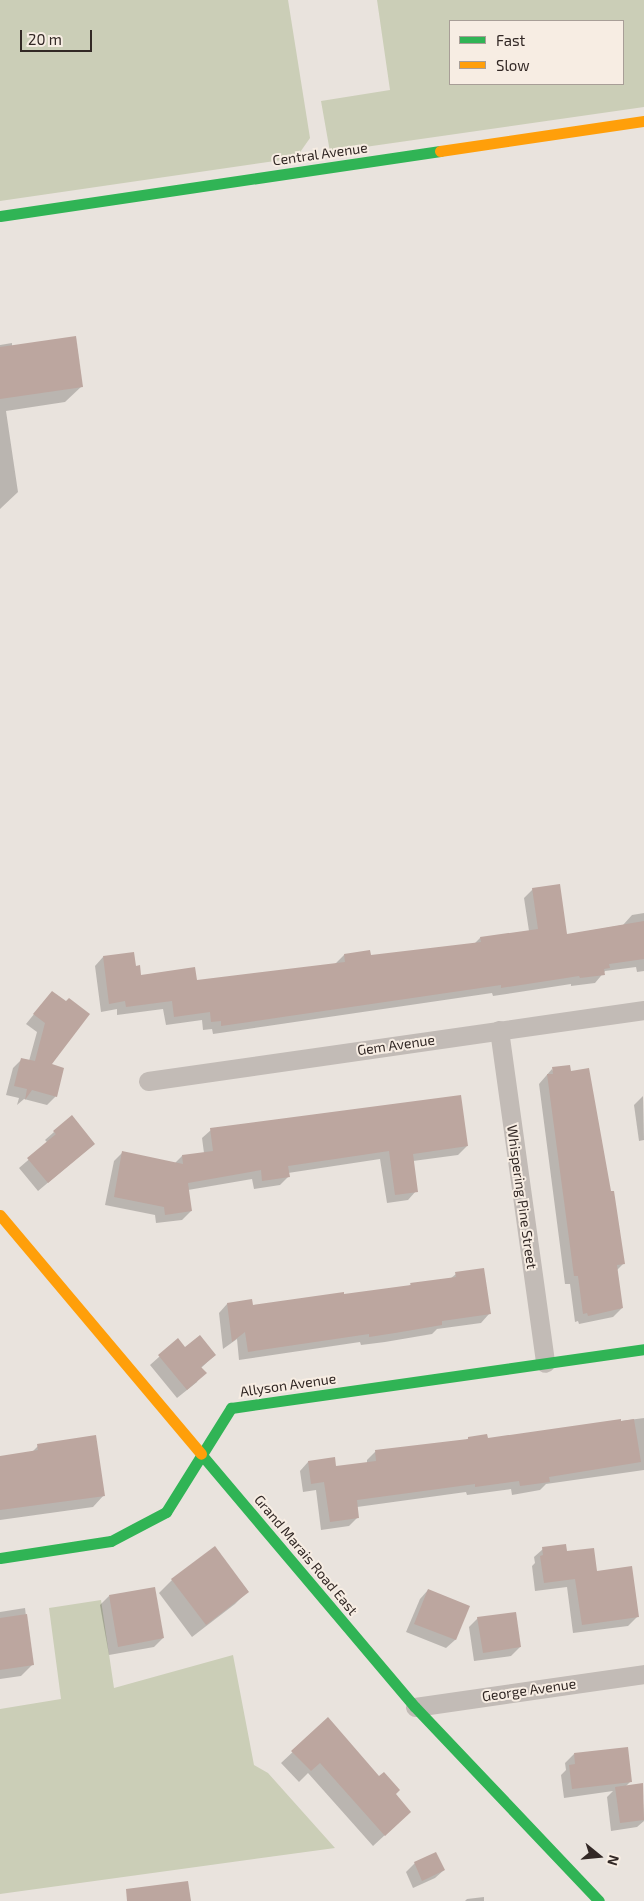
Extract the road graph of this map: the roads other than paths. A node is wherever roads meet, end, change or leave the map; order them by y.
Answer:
1 (644, 121) edge
2 (0, 216) edge
3 (644, 1010) edge
4 (499, 1030) junction
5 (148, 1081) dead end
6 (0, 1216) edge
7 (644, 1349) edge
8 (546, 1363) junction
9 (202, 1454) junction
10 (0, 1558) edge
11 (644, 1674) edge
12 (415, 1707) junction
13 (599, 1901) edge

1 - 2 street, Central Avenue
3 - 4 street, Gem Avenue
4 - 5 street, Gem Avenue
4 - 8 street, Whispering Pine Street
6 - 9 street, Grand Marais Road East
7 - 8 street, Allyson Avenue
8 - 9 street, Allyson Avenue
9 - 10 street, Allyson Avenue
9 - 12 street, Grand Marais Road East
11 - 12 street, George Avenue
12 - 13 street, Grand Marais Road East

